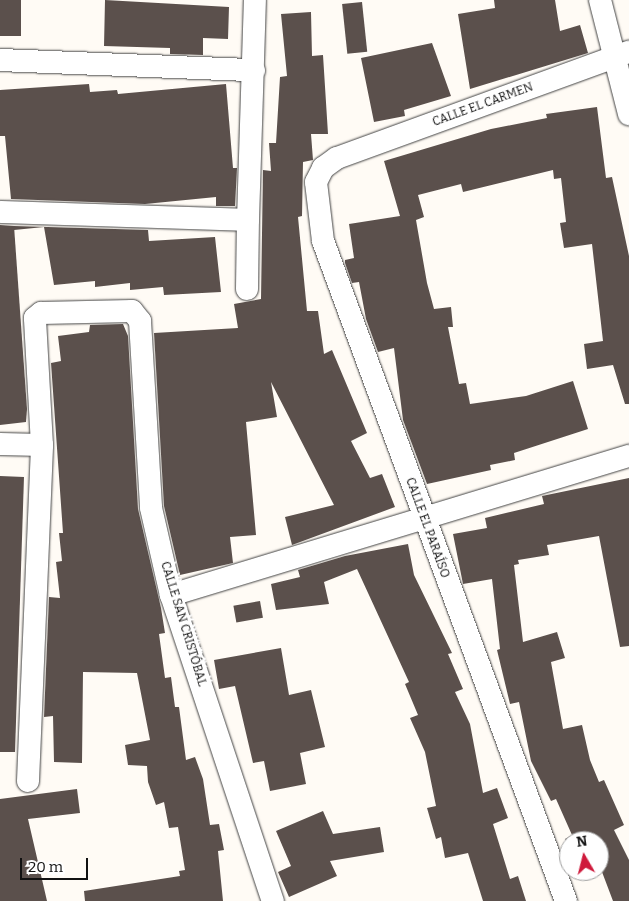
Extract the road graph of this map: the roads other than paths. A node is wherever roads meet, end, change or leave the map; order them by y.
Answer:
1 (255, 0) edge
2 (600, 0) edge
3 (623, 54) edge
4 (0, 60) edge
5 (254, 70) junction
6 (629, 114) edge
7 (337, 158) joint
8 (0, 212) edge
9 (248, 220) junction
10 (247, 289) dead end
11 (0, 444) edge
12 (42, 445) junction
13 (629, 456) edge
14 (424, 520) junction
15 (171, 594) junction
16 (28, 781) dead end
17 (273, 901) edge
18 (566, 901) edge

1 - 5 street
2 - 3 street
3 - 6 street
3 - 7 street, CALLE EL CARMEN
4 - 5 street
5 - 9 street
7 - 14 street, CALLE EL PARAÍSO
8 - 9 street
9 - 10 street
11 - 12 street
12 - 15 street, CALLE SAN CRISTÓBAL
12 - 16 street
13 - 14 street
14 - 15 street
14 - 18 street, CALLE EL PARAÍSO
15 - 17 street, CALLE SAN CRISTÓBAL

